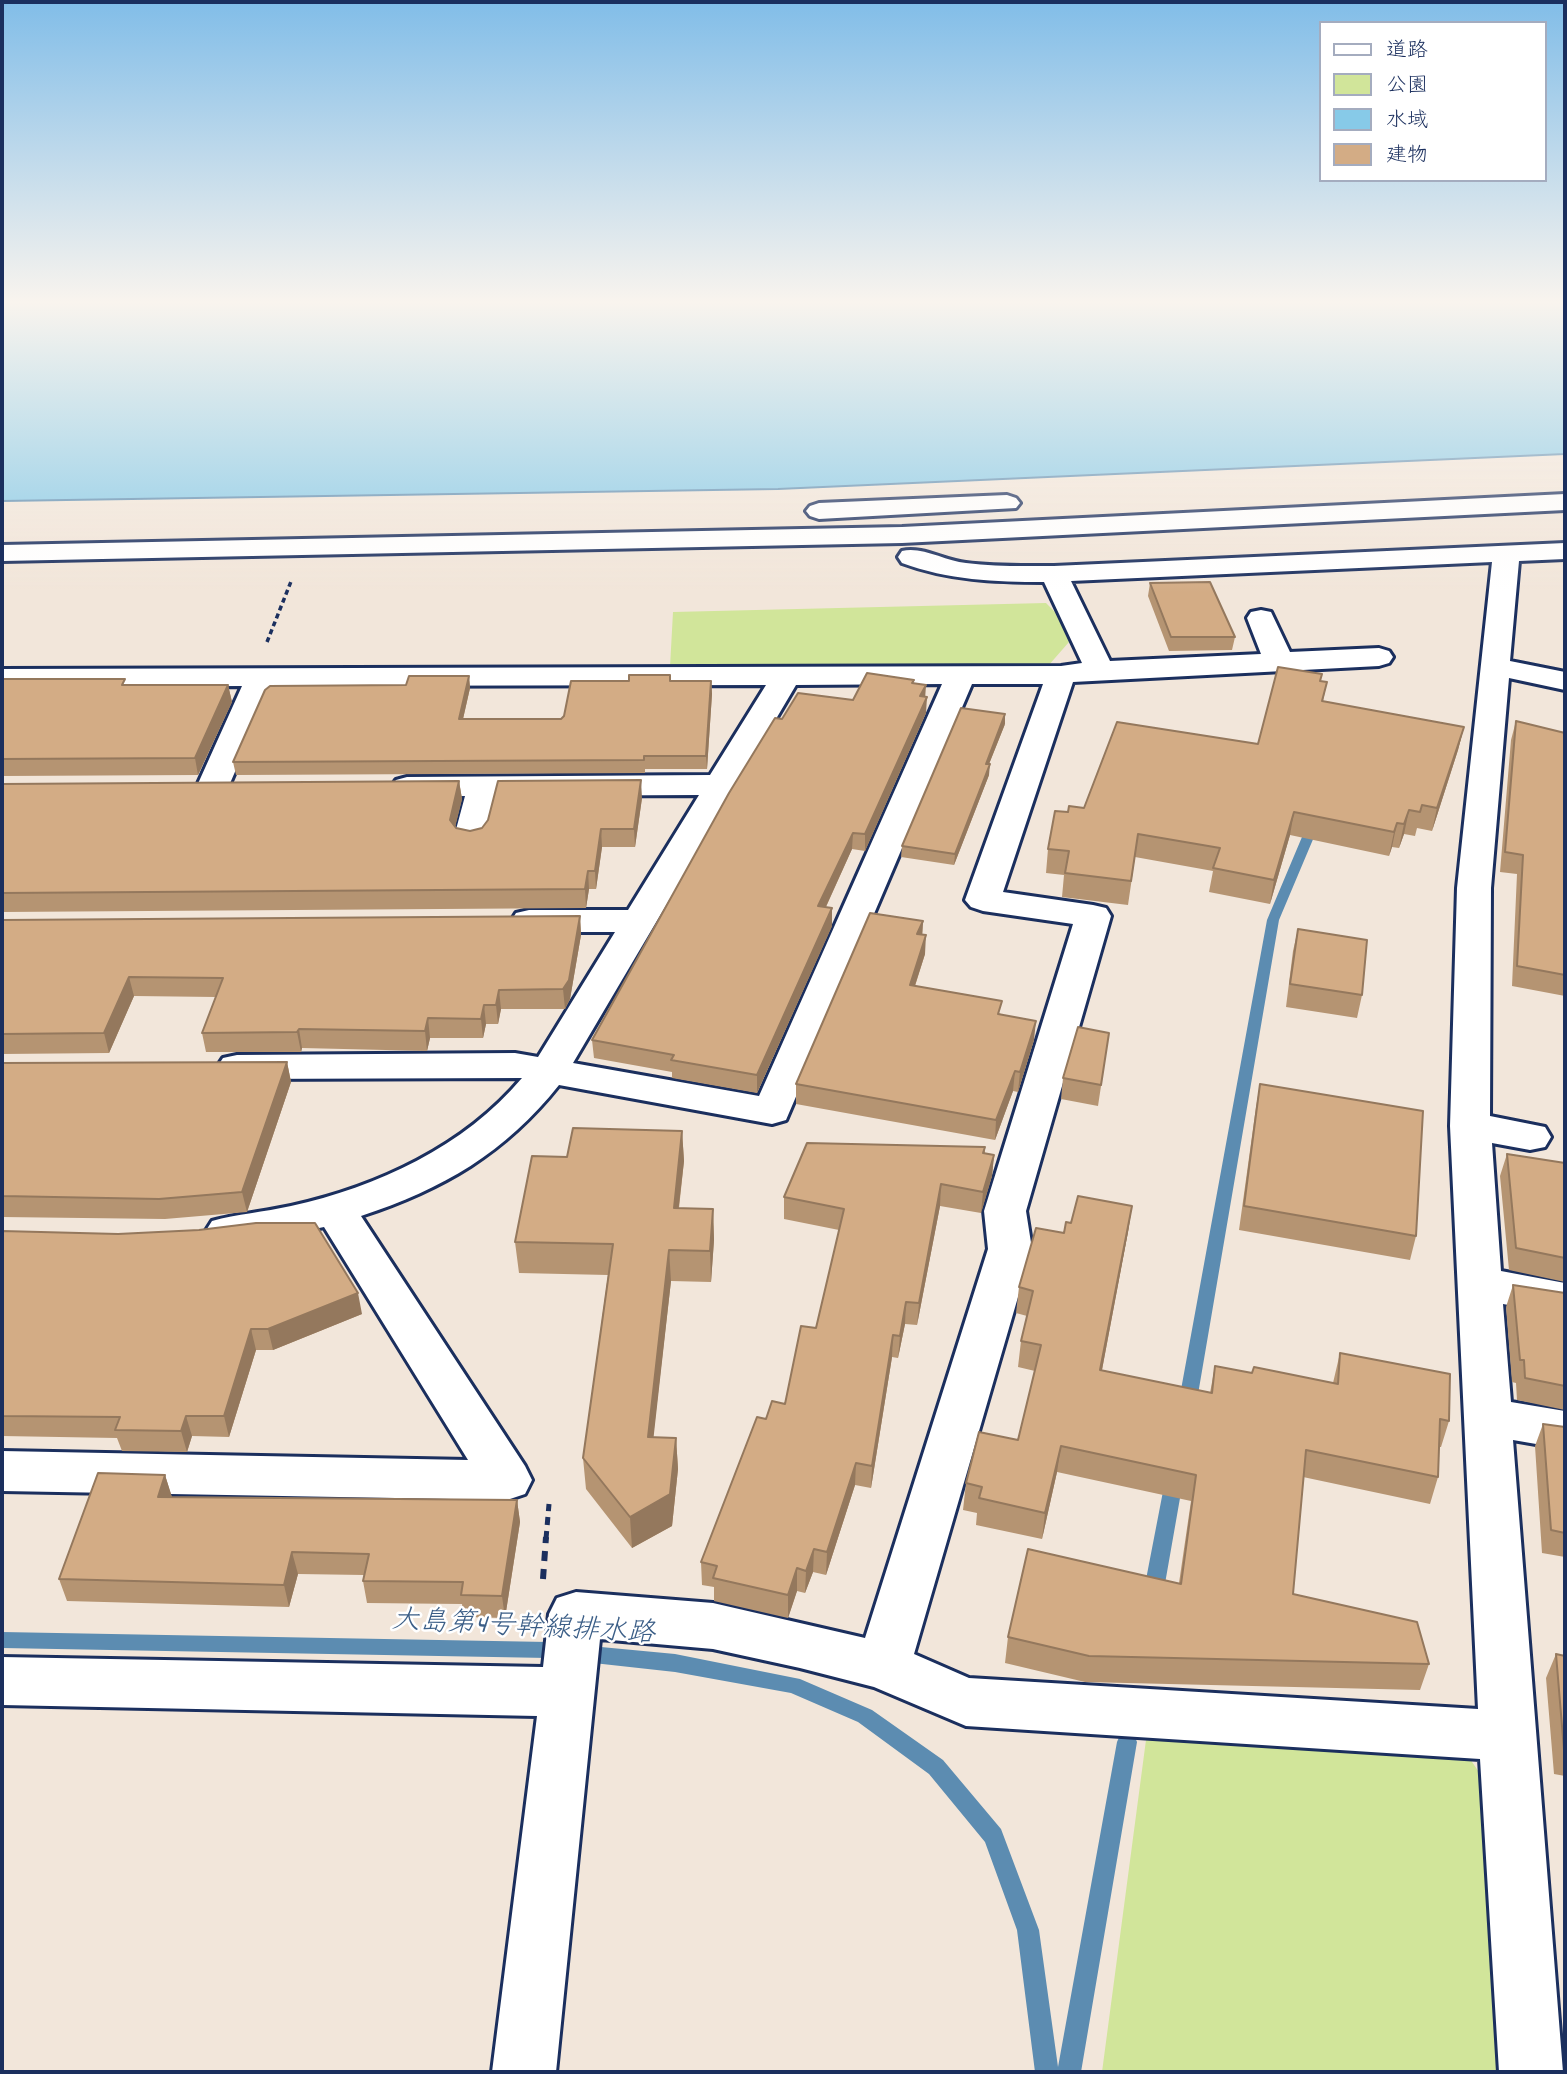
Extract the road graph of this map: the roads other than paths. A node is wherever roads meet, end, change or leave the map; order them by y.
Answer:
1 (1565, 478) edge
2 (1537, 479) dead end
3 (1510, 481) dead end
4 (1482, 482) dead end
5 (1037, 502) dead end
6 (1565, 502) edge
7 (802, 512) dead end
8 (1565, 527) edge
9 (1565, 551) edge
10 (2, 553) edge
11 (1506, 555) junction
12 (911, 557) junction
13 (1369, 561) junction
14 (1054, 575) junction
15 (2, 576) edge
16 (1382, 589) dead end
17 (1261, 618) dead end
18 (1379, 657) dead end
19 (1279, 662) junction
20 (1495, 666) junction
21 (1080, 672) junction
22 (961, 675) junction
23 (786, 676) junction
24 (261, 677) junction
25 (2, 678) edge
26 (1565, 681) edge
27 (720, 785) junction
28 (375, 787) edge
29 (484, 787) junction
30 (213, 788) edge
31 (471, 837) edge
32 (639, 921) junction
33 (500, 922) edge
34 (210, 1067) edge
35 (549, 1071) junction
36 (1470, 1126) junction
37 (1530, 1137) dead end
38 (335, 1209) junction
39 (188, 1236) edge
40 (1479, 1283) junction
41 (1565, 1299) edge
42 (1488, 1417) junction
43 (1565, 1430) edge
44 (2, 1471) edge
45 (883, 1666) junction
46 (2, 1681) edge
47 (567, 1688) junction
48 (1507, 1736) junction
49 (524, 2072) edge
50 (1531, 2072) edge

1 - 2 street
3 - 4 street
5 - 7 street
6 - 10 street
8 - 12 street
9 - 11 street
11 - 13 street
11 - 20 street
12 - 14 street
12 - 15 street
13 - 14 street
13 - 16 street
14 - 21 street
17 - 19 street
18 - 19 street
19 - 21 street
20 - 26 street
20 - 36 street
21 - 22 street
21 - 45 street
22 - 23 street
22 - 35 street
23 - 24 street
23 - 27 street
24 - 25 street
24 - 30 street
27 - 29 street
27 - 32 street
28 - 29 street
29 - 31 street
32 - 33 street
32 - 35 street
34 - 35 street
35 - 38 street
36 - 37 street
36 - 40 street
38 - 39 street
38 - 44 street
40 - 41 street
40 - 42 street
42 - 43 street
42 - 48 street
45 - 47 street
45 - 48 street
46 - 47 street
47 - 49 street
48 - 50 street

